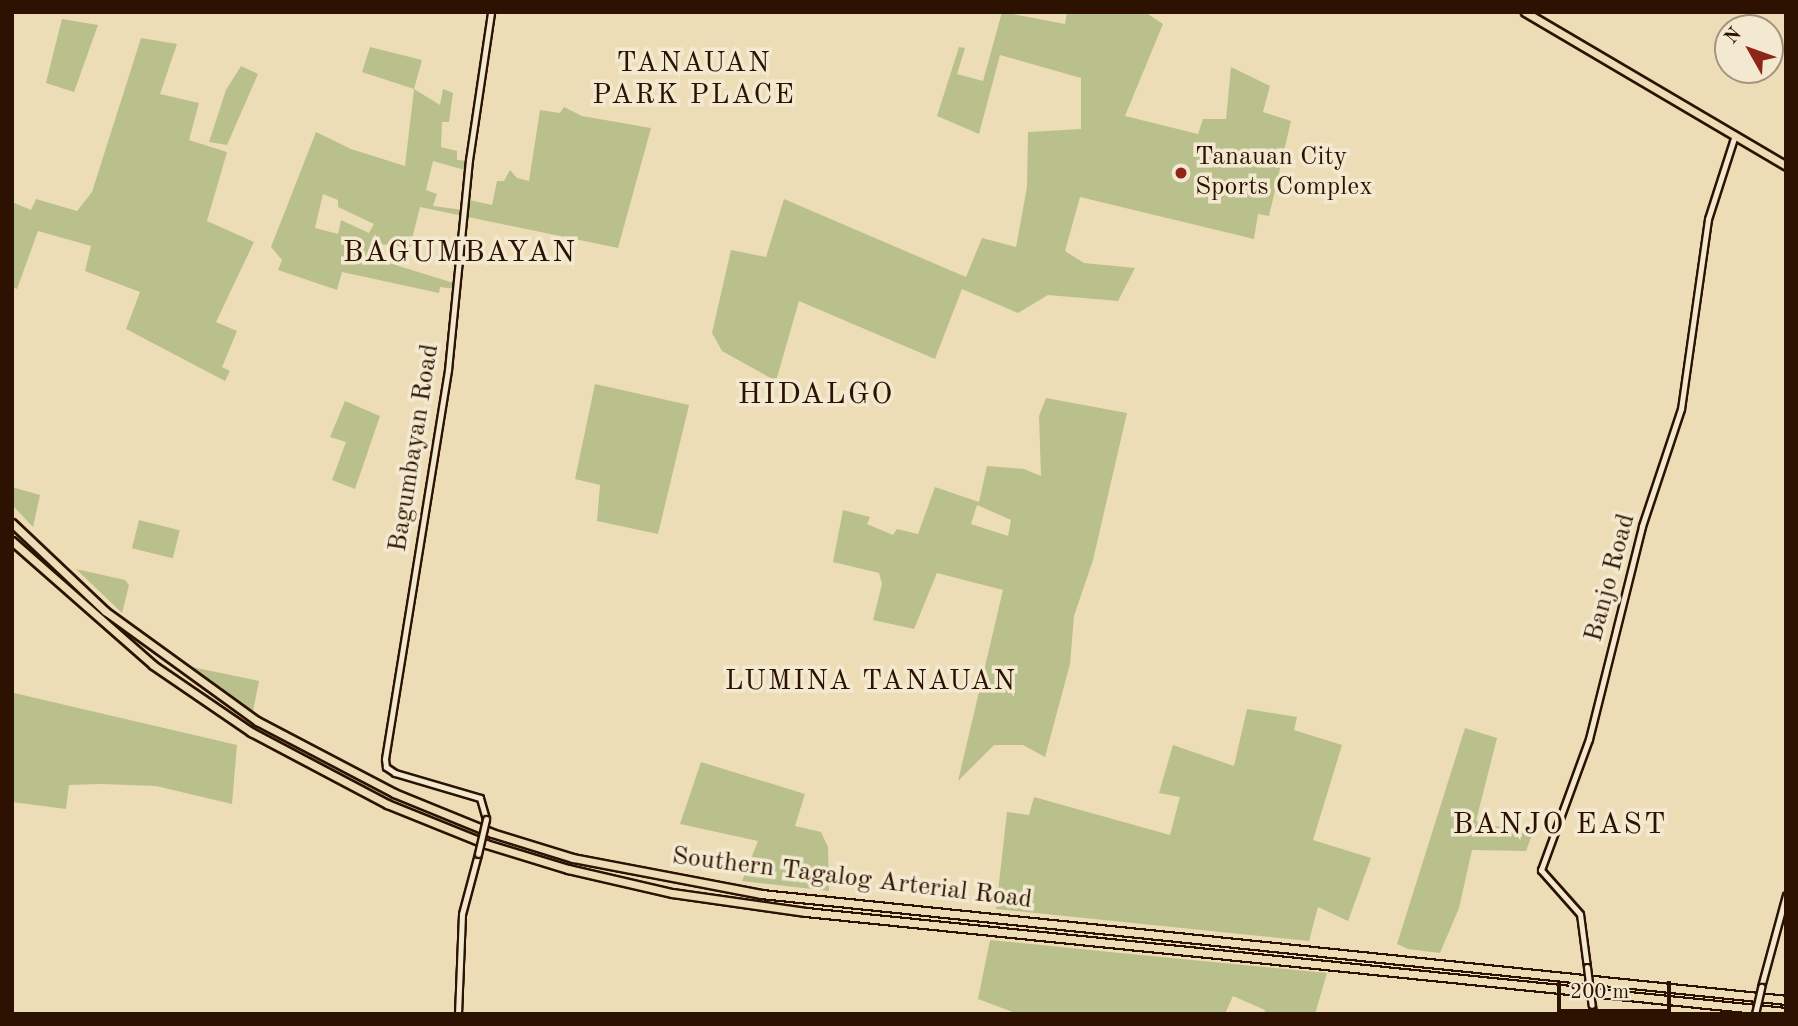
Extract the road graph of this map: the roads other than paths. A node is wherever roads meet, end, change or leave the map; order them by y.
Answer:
1 (491, 12) edge
2 (1525, 12) edge
3 (1735, 135) junction
4 (1786, 166) edge
5 (12, 523) edge
6 (12, 541) edge
7 (1786, 895) edge
8 (1786, 1000) edge
9 (1786, 1012) edge
10 (458, 1014) edge
11 (1593, 1014) edge
12 (1755, 1014) edge

1 - 10 street, Bagumbayan Road, bridge
2 - 3 highway
3 - 4 highway
3 - 11 street, Banjo Road, bridge
5 - 8 highway, Southern Tagalog Arterial Road
6 - 9 highway, Southern Tagalog Arterial Road
7 - 12 street, bridge

